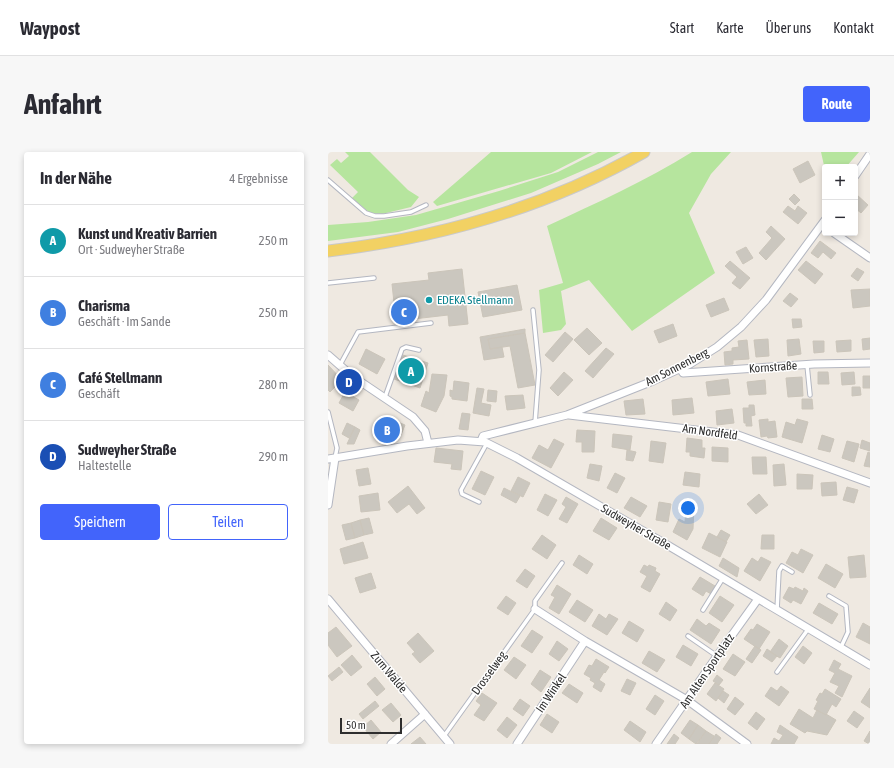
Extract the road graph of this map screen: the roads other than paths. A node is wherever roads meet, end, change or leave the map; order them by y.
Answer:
1 (644, 152) edge
2 (870, 154) edge
3 (858, 172) edge
4 (328, 180) edge
5 (426, 205) dead end
6 (822, 227) edge
7 (838, 236) edge
8 (328, 251) edge
9 (870, 258) edge
10 (374, 278) dead end
11 (328, 283) edge
12 (533, 310) dead end
13 (431, 323) dead end
14 (419, 350) dead end
15 (328, 356) edge
16 (870, 363) edge
17 (807, 365) junction
18 (339, 366) junction
19 (680, 368) junction
20 (810, 395) dead end
21 (384, 398) junction
22 (328, 412) edge
23 (567, 415) junction
24 (535, 423) junction
25 (484, 442) junction
26 (428, 443) junction
27 (332, 459) edge
28 (870, 483) edge
29 (480, 502) dead end
30 (328, 505) edge
31 (562, 564) dead end
32 (792, 572) dead end
33 (723, 578) junction
34 (829, 596) dead end
35 (328, 599) edge
36 (758, 599) junction
37 (535, 609) junction
38 (703, 610) dead end
39 (777, 610) junction
40 (809, 628) junction
41 (688, 636) dead end
42 (585, 641) junction
43 (841, 647) junction
44 (717, 656) junction
45 (870, 665) edge
46 (777, 672) dead end
47 (687, 700) junction
48 (425, 714) junction
49 (444, 736) junction
50 (390, 744) edge
51 (450, 744) edge
52 (516, 744) edge
53 (656, 744) edge
54 (747, 744) edge

1 - 8 main road
2 - 3 street
4 - 5 lane
6 - 19 street, Am Sonnenberg
7 - 9 street
10 - 11 lane
12 - 24 lane
13 - 18 lane
14 - 21 lane
15 - 18 street
16 - 17 street, Kornstraße
17 - 19 street, Kornstraße
17 - 20 lane
18 - 21 street
19 - 23 street, Am Sonnenberg
21 - 26 street
22 - 27 lane
23 - 24 street, Am Sonnenberg
23 - 28 street, Am Nordfeld
24 - 25 street, Am Sonnenberg
25 - 26 street, Sudweyher Straße
25 - 29 lane
25 - 33 street, Sudweyher Straße
26 - 27 street, Sudweyher Straße
27 - 30 street
31 - 37 lane, Drosselweg
32 - 39 lane
33 - 36 street, Sudweyher Straße
33 - 38 lane
34 - 43 lane
35 - 48 street, Zum Walde
36 - 39 street, Sudweyher Straße
36 - 44 street, Am Alten Sportplatz
37 - 42 street
37 - 49 lane, Drosselweg
39 - 40 street, Sudweyher Straße
40 - 43 street, Sudweyher Straße
40 - 46 lane
41 - 44 lane
42 - 47 street
42 - 52 street, Im Winkel
43 - 45 street, Sudweyher Straße
44 - 47 street, Am Alten Sportplatz
47 - 53 street, Am Alten Sportplatz
47 - 54 street
48 - 49 street, Zum Walde
48 - 50 street
49 - 51 street, Zum Walde

